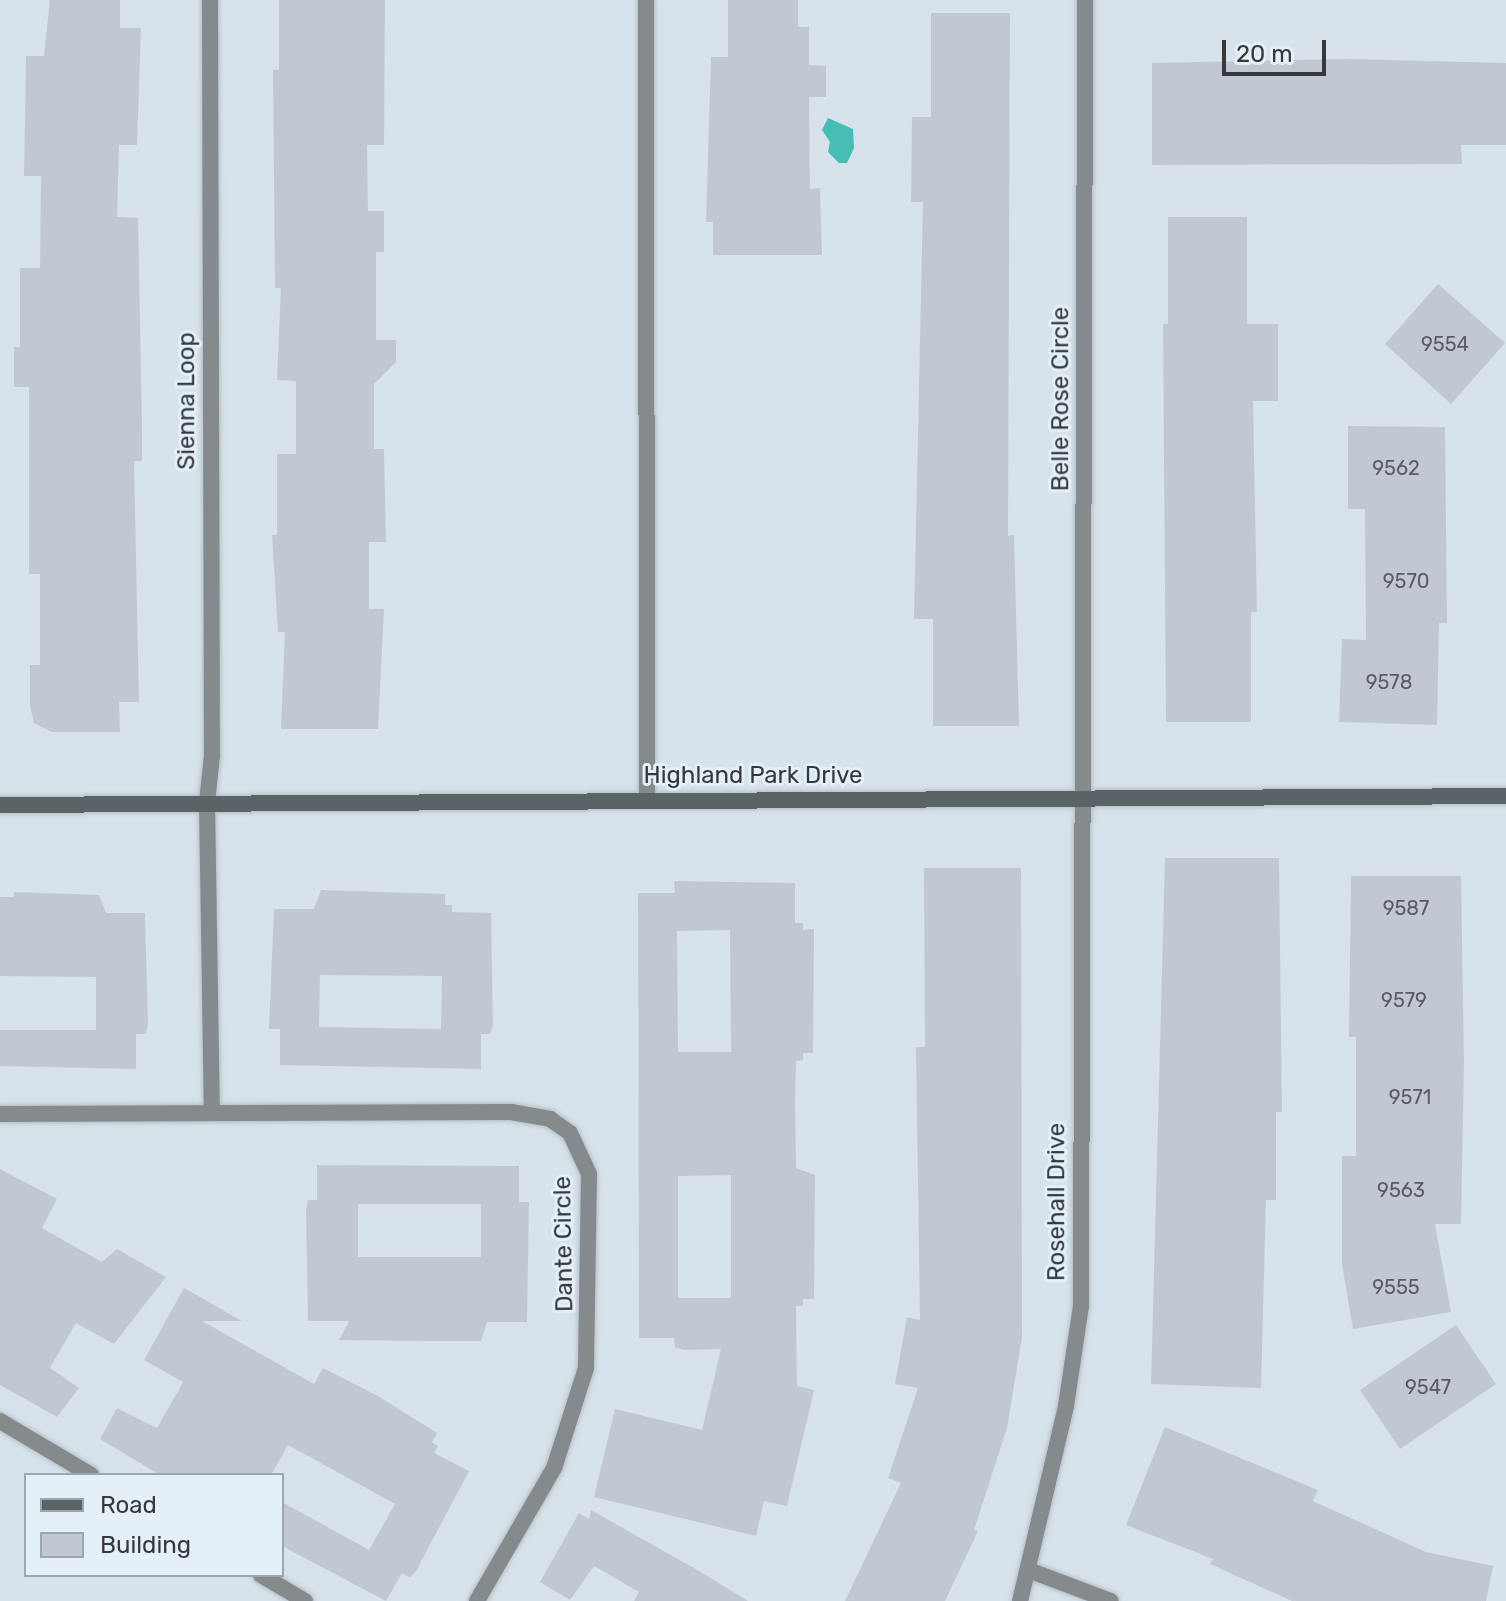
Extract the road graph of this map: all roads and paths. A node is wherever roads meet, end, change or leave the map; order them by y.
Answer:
1 (210, 0) edge
2 (646, 0) edge
3 (1085, 0) edge
4 (1506, 796) edge
5 (1084, 798) junction
6 (647, 801) junction
7 (207, 802) junction
8 (0, 805) edge
9 (212, 1113) junction
10 (0, 1114) edge
11 (0, 1421) edge
12 (88, 1473) edge
13 (1031, 1571) junction
14 (264, 1577) edge
15 (305, 1601) edge
16 (477, 1601) edge
17 (1020, 1601) edge
18 (1111, 1601) edge

1 - 7 street, Sienna Loop
2 - 6 street
3 - 5 street, Belle Rose Circle
4 - 5 street, Highland Park Drive
5 - 6 street, Highland Park Drive
5 - 13 street, Rosehall Drive
6 - 7 street, Highland Park Drive
7 - 8 street, Highland Park Drive
7 - 9 street
9 - 10 street, Dante Circle
9 - 16 street, Dante Circle
11 - 12 street
13 - 17 street, Rosehall Drive
13 - 18 street
14 - 15 street

